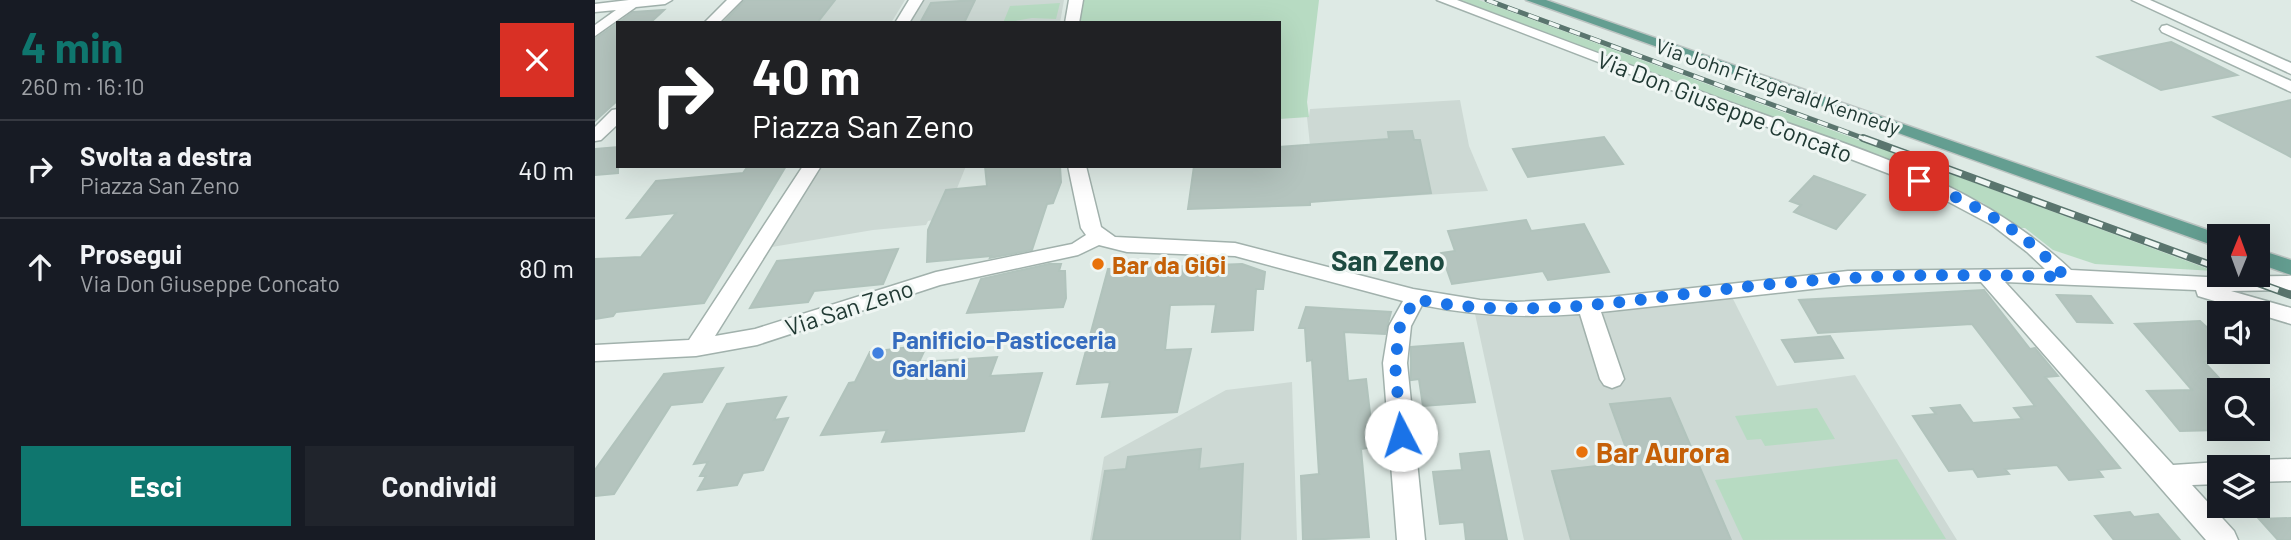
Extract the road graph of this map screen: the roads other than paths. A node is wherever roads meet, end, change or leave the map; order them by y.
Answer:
1 (665, 0) edge
2 (735, 0) edge
3 (916, 0) edge
4 (1076, 0) edge
5 (1444, 0) edge
6 (1533, 0) edge
7 (2140, 0) edge
8 (633, 4) junction
9 (595, 8) edge
10 (713, 21) edge
11 (903, 21) edge
12 (1072, 21) edge
13 (2193, 25) junction
14 (595, 32) edge
15 (2291, 69) edge
16 (2291, 87) edge
17 (616, 116) edge
18 (595, 136) edge
19 (811, 168) edge
20 (1077, 168) edge
21 (2207, 234) edge
22 (1098, 237) junction
23 (2270, 248) edge
24 (2291, 252) edge
25 (2270, 260) edge
26 (2291, 268) edge
27 (1987, 275) junction
28 (2065, 277) junction
29 (2291, 283) edge
30 (2180, 284) junction
31 (1415, 299) junction
32 (1588, 305) junction
33 (2291, 316) edge
34 (696, 348) junction
35 (595, 353) edge
36 (1612, 379) dead end
37 (2291, 470) edge
38 (2270, 471) edge
39 (2207, 474) edge
40 (2168, 476) junction
41 (1411, 540) edge
42 (2224, 540) edge

1 - 8 street
2 - 10 street
3 - 11 street
4 - 12 street
5 - 28 street, Via Don Giuseppe Concato
6 - 21 main road, Via John Fitzgerald Kennedy
7 - 13 street
8 - 9 street
8 - 14 street
13 - 15 street
13 - 16 street
17 - 18 street
19 - 34 street
20 - 22 street
22 - 31 street
22 - 34 street, Via San Zeno
23 - 24 main road
25 - 26 main road
27 - 28 street
27 - 32 street
27 - 40 street
28 - 30 street
29 - 30 street
30 - 33 street
31 - 32 street
31 - 41 street
32 - 36 street
34 - 35 street, Via San Zeno
37 - 38 street
39 - 40 street
40 - 42 street

